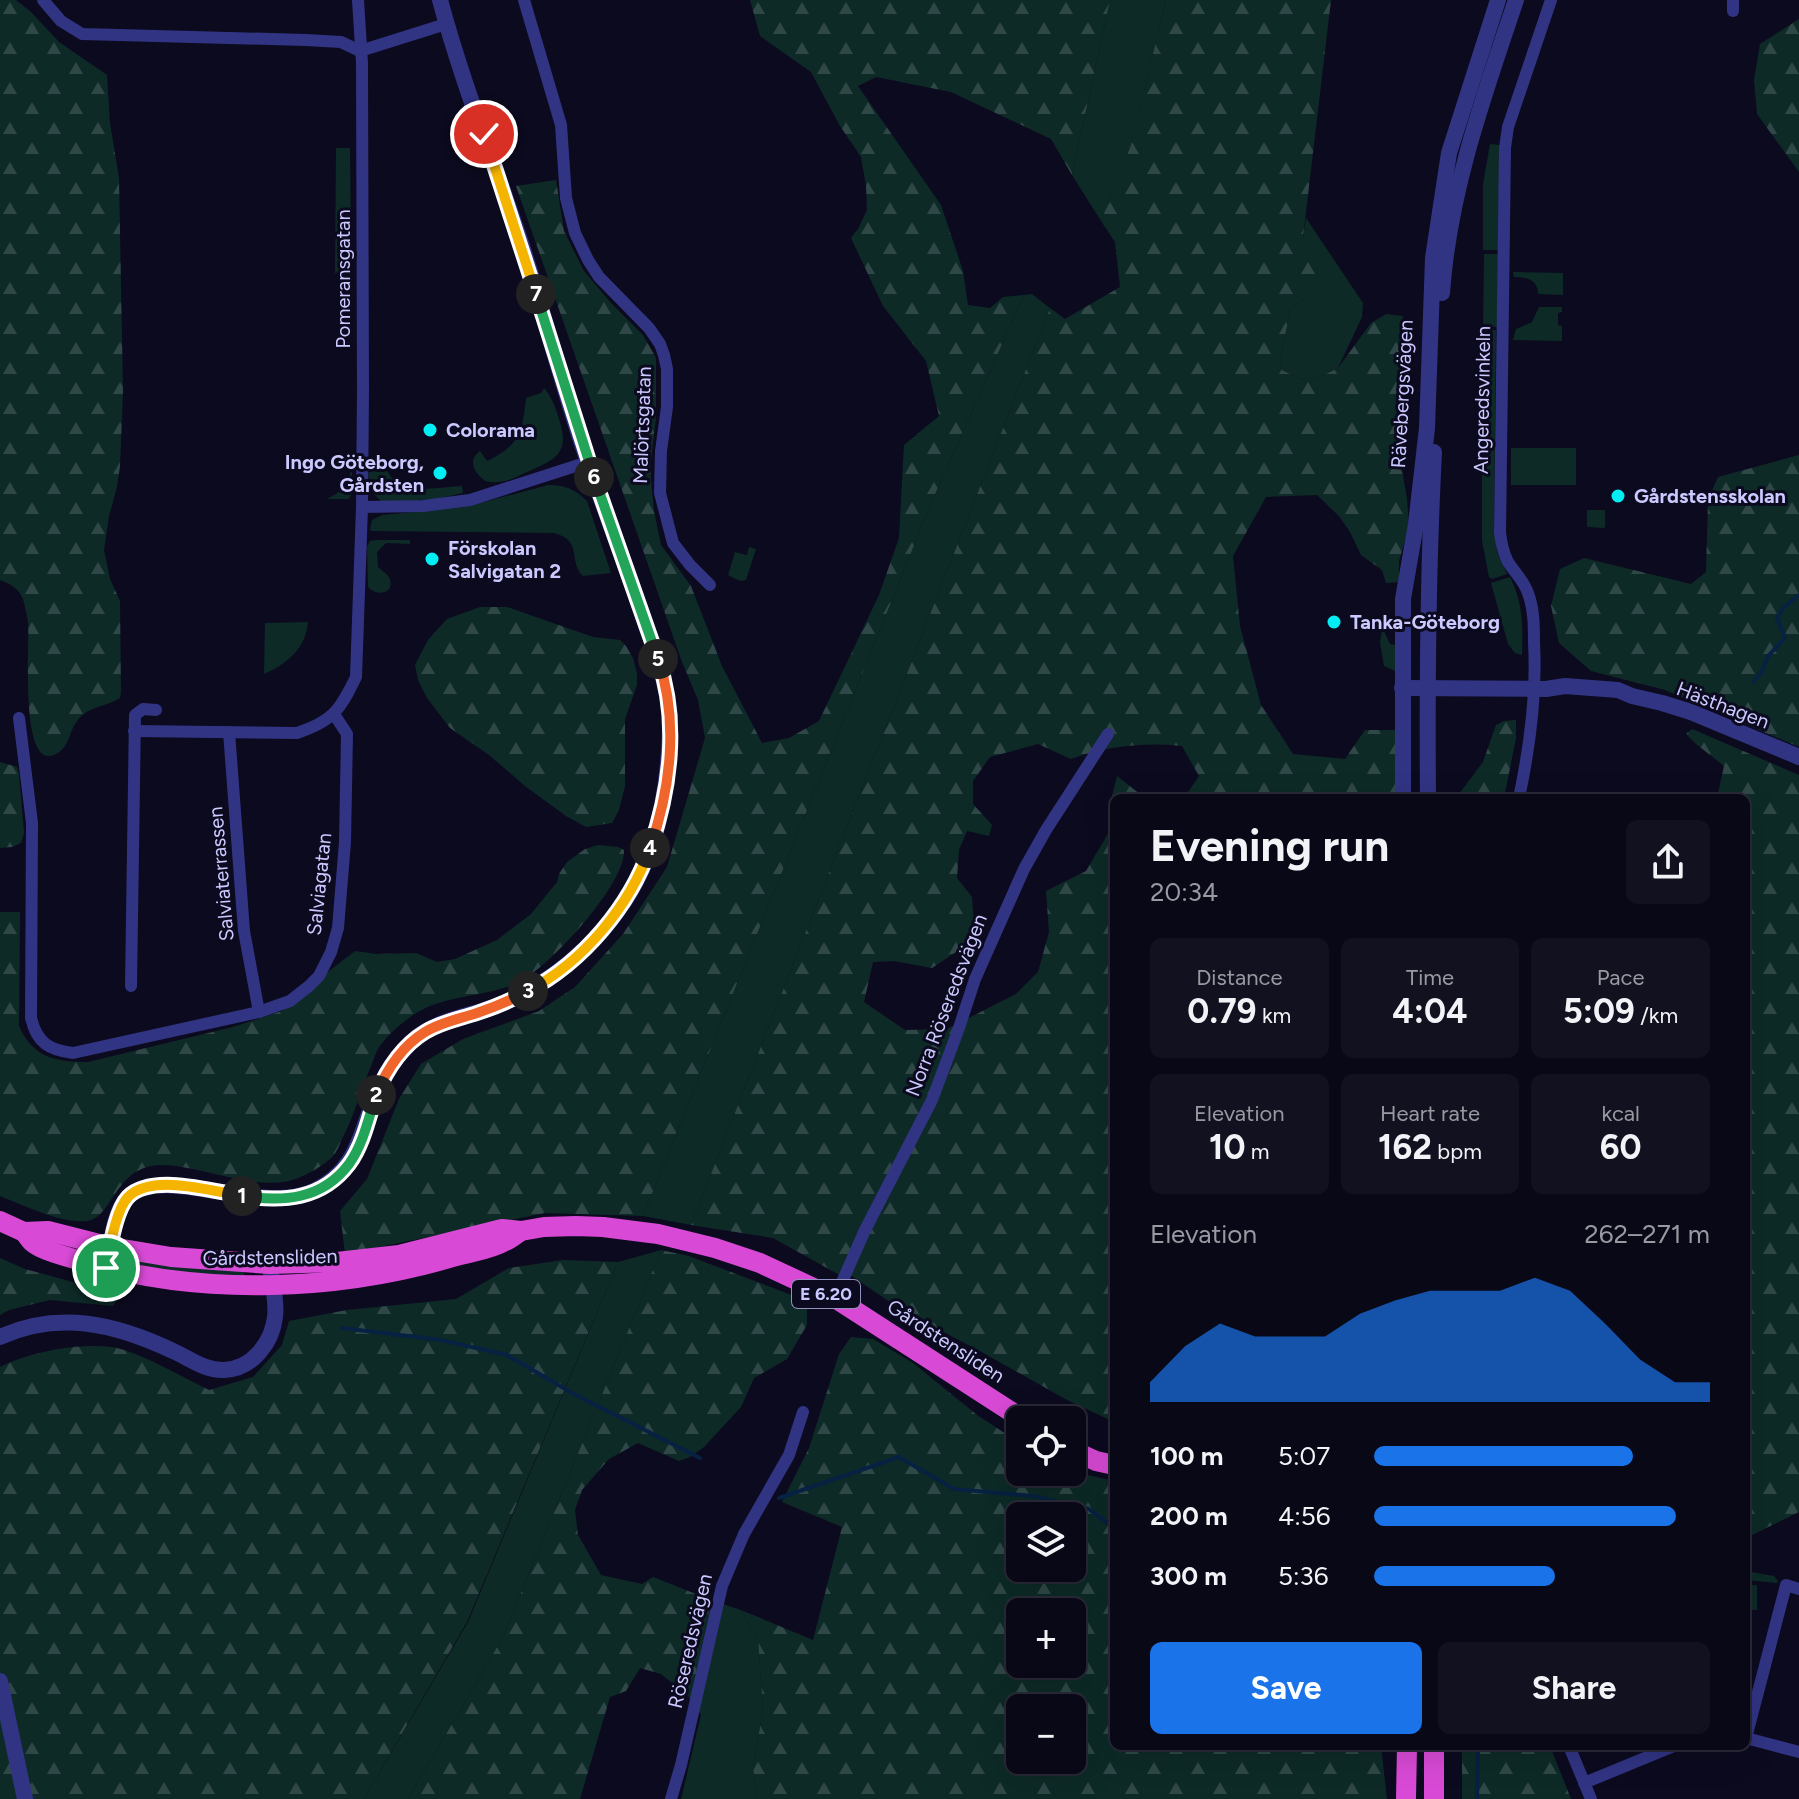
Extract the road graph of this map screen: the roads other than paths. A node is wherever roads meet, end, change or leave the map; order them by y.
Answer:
1 (43, 0) edge
2 (358, 0) edge
3 (440, 0) edge
4 (524, 0) edge
5 (1498, 0) edge
6 (1516, 0) edge
7 (1551, 0) edge
8 (446, 24) junction
9 (360, 51) junction
10 (588, 462) junction
11 (362, 507) junction
12 (710, 585) dead end
13 (1402, 688) junction
14 (1427, 688) junction
15 (1540, 689) junction
16 (156, 710) dead end
17 (334, 714) junction
18 (19, 718) dead end
19 (134, 731) junction
20 (229, 732) junction
21 (1108, 734) dead end
22 (1799, 757) edge
23 (1403, 794) edge
24 (1428, 794) edge
25 (1520, 794) edge
26 (131, 986) dead end
27 (259, 1012) junction
28 (0, 1221) edge
29 (24, 1232) junction
30 (111, 1247) junction
31 (106, 1268) junction
32 (271, 1274) junction
33 (835, 1298) junction
34 (0, 1337) edge
35 (1006, 1408) edge
36 (803, 1412) dead end
37 (1086, 1456) edge
38 (1110, 1464) edge
39 (1799, 1589) edge
40 (0, 1681) edge
41 (1750, 1723) edge
42 (1750, 1739) edge
43 (1407, 1750) edge
44 (1434, 1750) edge
45 (1571, 1750) edge
46 (1664, 1750) edge
47 (1799, 1752) edge
48 (1584, 1783) junction
49 (25, 1799) edge
50 (671, 1799) edge
51 (1406, 1799) edge
52 (1434, 1799) edge
53 (1591, 1799) edge

1 - 9 street
2 - 9 street, Pomeransgatan
3 - 8 street
4 - 12 street, Malörtsgatan
5 - 13 street, Rävebergsvägen
6 - 14 street, Rävebergsvägen
7 - 15 street, Angeredsvinkeln
8 - 9 street
8 - 10 street
9 - 11 street, Pomeransgatan
10 - 11 street
10 - 30 street
11 - 17 street
13 - 14 street, Hästhagen
13 - 23 street, Rävebergsvägen
14 - 15 street, Hästhagen
14 - 24 street, Rävebergsvägen
15 - 22 street, Hästhagen
15 - 25 street, Angeredsvinkeln
16 - 19 street
17 - 20 street
17 - 27 street, Salviagatan
18 - 27 street, Salviagatan
19 - 20 street
19 - 26 street
20 - 27 street, Salviaterrassen
21 - 33 street, Norra Röseredsvägen
28 - 29 highway, Gårdstensliden / E 6.20
29 - 30 highway, Gårdstensliden / E 6.20
29 - 31 highway, Gårdstensliden / E 6.20
30 - 31 street
30 - 32 highway, Gårdstensliden / E 6.20
31 - 32 highway, Gårdstensliden / E 6.20
32 - 33 highway, Gårdstensliden / E 6.20
32 - 34 street
33 - 35 highway, Gårdstensliden / E 6.20
36 - 50 street, Röseredsvägen
37 - 38 highway
39 - 41 street
40 - 49 street
42 - 47 street
43 - 51 highway
44 - 52 highway
45 - 48 street
46 - 48 street
48 - 53 street

